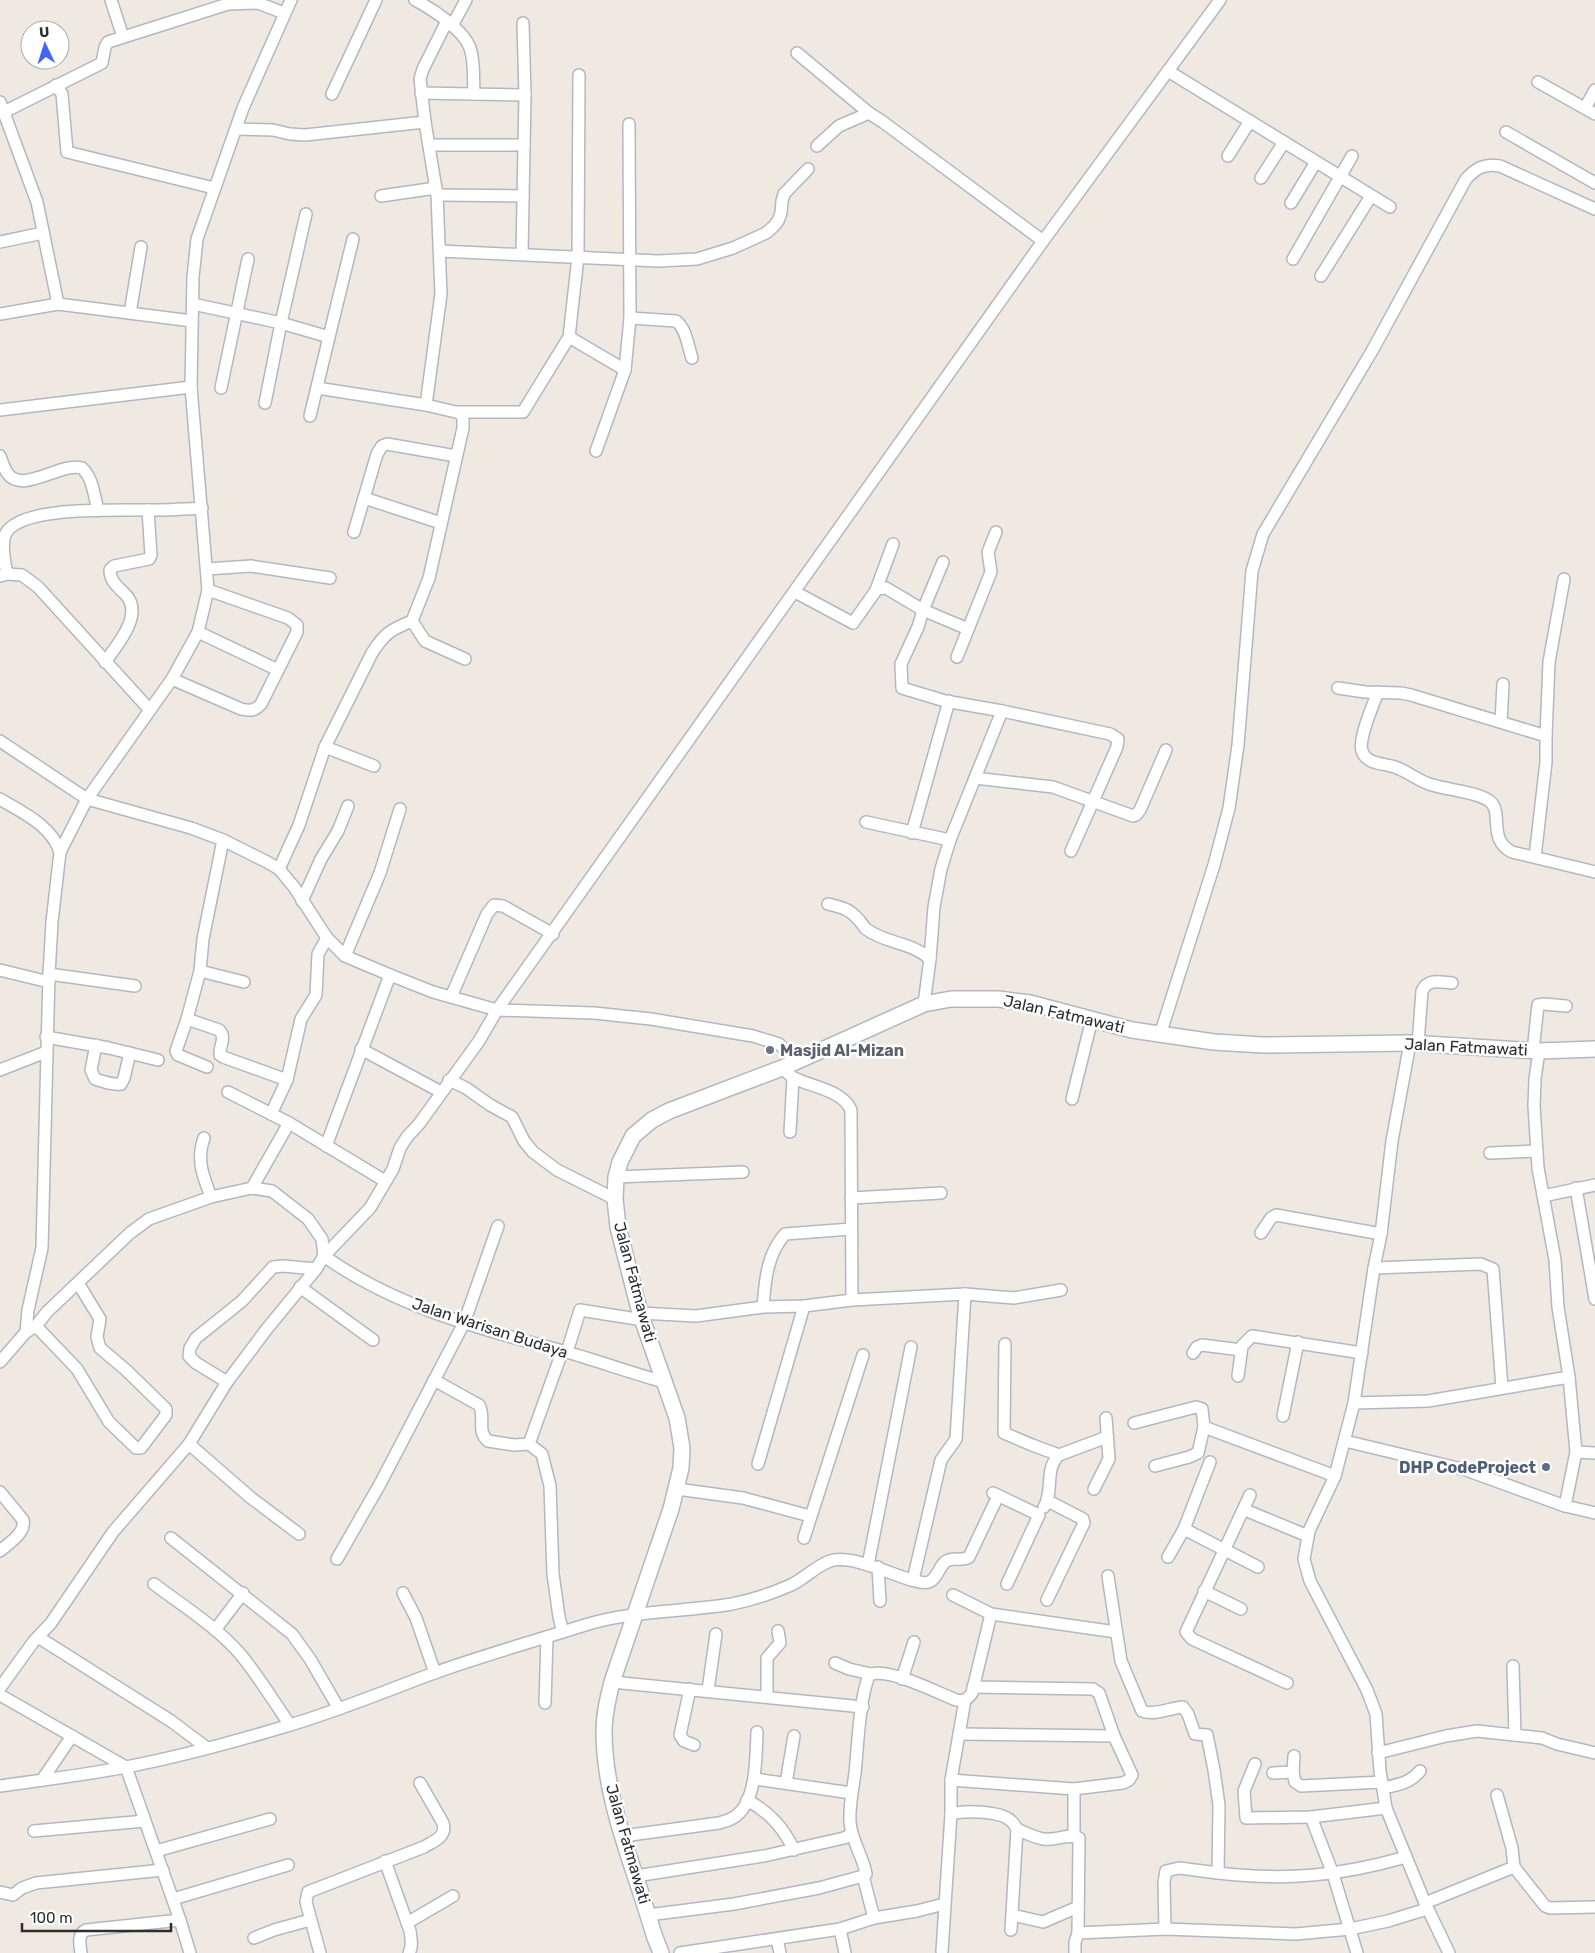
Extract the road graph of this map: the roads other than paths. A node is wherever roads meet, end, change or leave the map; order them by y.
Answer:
1 (111, 0) edge
2 (291, 0) edge
3 (376, 0) edge
4 (415, 0) edge
5 (466, 0) edge
6 (1220, 0) edge
7 (284, 13) junction
8 (523, 23) dead end
9 (449, 24) junction
10 (123, 37) junction
11 (797, 52) dead end
12 (1168, 71) junction
13 (580, 75) dead end
14 (1538, 82) dead end
15 (56, 85) junction
16 (1595, 90) edge
17 (332, 94) dead end
18 (421, 94) junction
19 (474, 94) junction
20 (525, 95) junction
21 (2, 107) edge
22 (1590, 111) edge
23 (869, 113) junction
24 (1250, 121) junction
25 (425, 122) junction
26 (629, 124) dead end
27 (236, 129) junction
28 (1506, 132) dead end
29 (1284, 142) junction
30 (429, 145) junction
31 (524, 145) junction
32 (818, 146) dead end
33 (1228, 156) dead end
34 (1352, 156) dead end
35 (1316, 162) junction
36 (808, 169) dead end
37 (1340, 177) junction
38 (1262, 178) dead end
39 (1595, 182) edge
40 (214, 188) junction
41 (436, 192) junction
42 (381, 196) dead end
43 (523, 196) junction
44 (1371, 196) junction
45 (1292, 203) dead end
46 (1390, 207) dead end
47 (1595, 209) edge
48 (306, 214) dead end
49 (43, 233) junction
50 (353, 239) dead end
51 (1043, 241) junction
52 (0, 242) edge
53 (141, 247) dead end
54 (440, 251) junction
55 (522, 253) junction
56 (578, 257) junction
57 (1293, 258) dead end
58 (248, 259) dead end
59 (629, 259) junction
60 (1321, 276) dead end
61 (58, 304) junction
62 (193, 304) junction
63 (236, 312) junction
64 (130, 313) junction
65 (0, 314) edge
66 (630, 318) junction
67 (192, 321) junction
68 (281, 323) junction
69 (329, 337) junction
70 (569, 337) junction
71 (692, 358) dead end
72 (625, 370) junction
73 (191, 387) junction
74 (221, 388) dead end
75 (317, 388) junction
76 (265, 403) dead end
77 (426, 405) junction
78 (0, 410) edge
79 (457, 412) junction
80 (310, 416) dead end
81 (596, 451) dead end
82 (0, 456) edge
83 (456, 456) junction
84 (364, 498) junction
85 (202, 508) junction
86 (98, 510) junction
87 (148, 510) junction
88 (441, 523) junction
89 (354, 532) dead end
90 (996, 532) dead end
91 (893, 544) dead end
92 (943, 562) dead end
93 (207, 569) junction
94 (3, 575) edge
95 (330, 578) dead end
96 (1564, 579) dead end
97 (208, 590) junction
98 (876, 590) junction
99 (794, 592) junction
100 (923, 610) junction
101 (412, 621) junction
102 (968, 629) junction
103 (198, 632) junction
104 (957, 657) dead end
105 (465, 659) dead end
106 (105, 662) junction
107 (278, 670) junction
108 (172, 679) junction
109 (1503, 684) dead end
110 (1338, 688) dead end
111 (1378, 692) junction
112 (949, 702) junction
113 (149, 709) junction
114 (1002, 711) junction
115 (1501, 722) junction
116 (1546, 736) junction
117 (0, 740) edge
118 (325, 747) junction
119 (1166, 750) dead end
120 (374, 766) dead end
121 (975, 778) junction
122 (0, 799) edge
123 (86, 799) junction
124 (1092, 800) junction
125 (348, 806) dead end
126 (400, 809) dead end
127 (866, 822) dead end
128 (912, 833) junction
129 (222, 840) junction
130 (950, 840) junction
131 (1071, 851) dead end
132 (60, 852) junction
133 (1535, 857) junction
134 (279, 869) junction
135 (1595, 872) edge
136 (302, 901) junction
137 (828, 904) dead end
138 (553, 934) junction
139 (327, 938) junction
140 (346, 956) junction
141 (930, 959) junction
142 (0, 970) edge
143 (200, 971) junction
144 (390, 976) junction
145 (49, 978) junction
146 (244, 982) dead end
147 (1452, 983) dead end
148 (135, 986) dead end
149 (451, 997) junction
150 (924, 1004) junction
151 (1566, 1006) dead end
152 (497, 1010) junction
153 (187, 1019) junction
154 (1092, 1019) junction
155 (1160, 1035) junction
156 (46, 1037) junction
157 (1414, 1043) junction
158 (96, 1045) junction
159 (361, 1049) junction
160 (1595, 1049) edge
161 (1536, 1051) junction
162 (46, 1052) junction
163 (130, 1053) junction
164 (158, 1060) dead end
165 (797, 1061) junction
166 (207, 1067) dead end
167 (0, 1070) edge
168 (788, 1073) junction
169 (287, 1080) junction
170 (449, 1080) junction
171 (228, 1092) dead end
172 (441, 1092) junction
173 (1072, 1099) dead end
174 (271, 1114) junction
175 (289, 1123) junction
176 (790, 1132) dead end
177 (204, 1138) dead end
178 (326, 1146) junction
179 (1537, 1151) junction
180 (1490, 1153) dead end
181 (743, 1172) dead end
182 (616, 1177) junction
183 (385, 1181) junction
184 (1595, 1185) edge
185 (252, 1188) junction
186 (1576, 1188) junction
187 (941, 1193) dead end
188 (1543, 1196) junction
189 (211, 1198) junction
190 (851, 1198) junction
191 (615, 1199) junction
192 (498, 1226) dead end
193 (851, 1229) junction
194 (1590, 1229) edge
195 (1261, 1233) dead end
196 (1380, 1234) junction
197 (324, 1256) junction
198 (1374, 1268) junction
199 (316, 1269) junction
200 (1594, 1277) edge
201 (78, 1283) junction
202 (300, 1287) junction
203 (1062, 1290) dead end
204 (965, 1294) junction
205 (1595, 1299) edge
206 (852, 1300) junction
207 (804, 1306) junction
208 (763, 1307) junction
209 (642, 1317) junction
210 (464, 1322) junction
211 (36, 1326) junction
212 (26, 1332) junction
213 (373, 1340) dead end
214 (1298, 1342) junction
215 (1005, 1344) dead end
216 (911, 1347) dead end
217 (1241, 1350) junction
218 (565, 1352) junction
219 (1362, 1353) junction
220 (1193, 1354) dead end
221 (863, 1355) dead end
222 (0, 1362) edge
223 (1238, 1376) dead end
224 (1569, 1376) junction
225 (434, 1380) junction
226 (227, 1382) junction
227 (664, 1382) junction
228 (1502, 1388) junction
229 (1354, 1403) junction
230 (1283, 1416) dead end
231 (1106, 1418) dead end
232 (1134, 1423) dead end
233 (1204, 1427) junction
234 (1107, 1437) junction
235 (1345, 1441) junction
236 (189, 1444) junction
237 (529, 1444) junction
238 (1576, 1452) junction
239 (1595, 1452) edge
240 (1059, 1455) junction
241 (1210, 1462) dead end
242 (758, 1464) dead end
243 (1155, 1466) dead end
244 (1335, 1476) junction
245 (677, 1488) junction
246 (1094, 1489) dead end
247 (0, 1492) edge
248 (1250, 1495) dead end
249 (1048, 1501) junction
250 (1565, 1506) junction
251 (1245, 1510) junction
252 (1595, 1513) edge
253 (1039, 1515) junction
254 (810, 1516) junction
255 (1184, 1529) junction
256 (299, 1534) dead end
257 (1308, 1536) junction
258 (171, 1538) dead end
259 (804, 1538) dead end
260 (1225, 1549) junction
261 (0, 1551) edge
262 (1168, 1557) dead end
263 (337, 1560) dead end
264 (873, 1566) junction
265 (1258, 1567) dead end
266 (1108, 1576) dead end
267 (913, 1580) junction
268 (154, 1584) dead end
269 (1007, 1584) dead end
270 (1204, 1591) junction
271 (403, 1593) dead end
272 (243, 1594) junction
273 (953, 1595) dead end
274 (1047, 1600) dead end
275 (880, 1601) dead end
276 (1241, 1610) dead end
277 (991, 1614) junction
278 (633, 1615) junction
279 (215, 1630) junction
280 (778, 1631) dead end
281 (563, 1632) junction
282 (1116, 1632) junction
283 (716, 1634) dead end
284 (38, 1637) junction
285 (547, 1638) junction
286 (914, 1642) dead end
287 (835, 1663) dead end
288 (1513, 1666) dead end
289 (435, 1673) junction
290 (871, 1674) junction
291 (902, 1679) junction
292 (612, 1682) junction
293 (1287, 1683) dead end
294 (973, 1687) junction
295 (690, 1689) junction
296 (708, 1690) junction
297 (1, 1696) edge
298 (767, 1696) junction
299 (965, 1700) junction
300 (545, 1703) dead end
301 (863, 1706) junction
302 (339, 1709) junction
303 (290, 1726) junction
304 (757, 1732) dead end
305 (959, 1734) junction
306 (1515, 1735) junction
307 (72, 1736) junction
308 (794, 1736) dead end
309 (1114, 1736) junction
310 (694, 1745) dead end
311 (207, 1748) junction
312 (1378, 1753) junction
313 (1595, 1753) edge
314 (1294, 1756) dead end
315 (1255, 1764) dead end
316 (126, 1767) junction
317 (1420, 1771) dead end
318 (1293, 1772) junction
319 (1274, 1773) dead end
320 (755, 1779) junction
321 (42, 1780) junction
322 (951, 1780) junction
323 (420, 1782) dead end
324 (786, 1784) junction
325 (1382, 1785) junction
326 (0, 1786) edge
327 (1074, 1789) junction
328 (851, 1793) junction
329 (1497, 1795) dead end
330 (747, 1800) junction
331 (1386, 1808) junction
332 (951, 1814) junction
333 (1311, 1817) junction
334 (270, 1819) dead end
335 (145, 1821) junction
336 (1017, 1829) junction
337 (34, 1831) dead end
338 (852, 1834) junction
339 (623, 1836) junction
340 (1074, 1836) junction
341 (794, 1850) junction
342 (156, 1851) junction
343 (1406, 1858) junction
344 (385, 1861) junction
345 (288, 1865) dead end
346 (1514, 1867) junction
347 (163, 1870) junction
348 (1218, 1873) junction
349 (1333, 1874) junction
350 (636, 1876) junction
351 (863, 1876) junction
352 (0, 1892) edge
353 (453, 1896) dead end
354 (173, 1899) junction
355 (944, 1904) junction
356 (1426, 1906) junction
357 (1078, 1907) junction
358 (1595, 1907) edge
359 (648, 1915) junction
360 (1012, 1915) junction
361 (874, 1918) junction
362 (180, 1920) junction
363 (310, 1920) junction
364 (407, 1923) junction
365 (840, 1929) junction
366 (1165, 1929) junction
367 (1350, 1929) junction
368 (1011, 1930) dead end
369 (1078, 1933) junction
370 (254, 1938) dead end
371 (777, 1939) junction
372 (712, 1950) edge
373 (942, 1950) dead end
374 (191, 1952) edge
375 (81, 1953) edge
376 (320, 1953) edge
377 (409, 1953) edge
378 (662, 1953) edge
379 (680, 1953) edge
380 (780, 1953) edge
381 (845, 1953) edge
382 (1075, 1953) edge
383 (1357, 1953) edge
384 (1449, 1953) edge

1 - 10 street
2 - 7 street
3 - 17 street
4 - 9 street
5 - 9 street
6 - 12 street
7 - 10 street
7 - 27 street
8 - 20 street
9 - 18 street
9 - 19 street
10 - 15 street
11 - 23 street
12 - 24 street
12 - 51 street
13 - 56 street
14 - 22 street
15 - 21 street
15 - 40 street
16 - 22 street
18 - 19 street
18 - 25 street
19 - 20 street
20 - 31 street
21 - 49 street
23 - 32 street
23 - 51 street
24 - 29 street
24 - 33 street
25 - 27 street
25 - 30 street
26 - 59 street
27 - 40 street
28 - 39 street
29 - 35 street
29 - 38 street
30 - 31 street
30 - 41 street
31 - 43 street
34 - 37 street
35 - 37 street
35 - 45 street
36 - 59 street
37 - 44 street
37 - 57 street
40 - 62 street
41 - 42 street
41 - 43 street
41 - 54 street
43 - 55 street
44 - 46 street
44 - 60 street
47 - 155 street
48 - 68 street
49 - 52 street
49 - 61 street
50 - 69 street
51 - 99 street
53 - 64 street
54 - 55 street
54 - 77 street
55 - 56 street
56 - 59 street
56 - 70 street
58 - 63 street
59 - 66 street
61 - 64 street
61 - 65 street
62 - 63 street
62 - 67 street
63 - 68 street
63 - 74 street
64 - 67 street
66 - 71 street
66 - 72 street
67 - 73 street
68 - 69 street
68 - 76 street
69 - 75 street
70 - 72 street
70 - 79 street
72 - 81 street
73 - 78 street
73 - 85 street
75 - 77 street
75 - 80 street
77 - 79 street
79 - 83 street
82 - 86 street
83 - 84 street
83 - 88 street
84 - 88 street
84 - 89 street
85 - 87 street
85 - 93 street
86 - 87 street
86 - 94 street
87 - 106 street
88 - 101 street
90 - 102 street
91 - 98 street
92 - 100 street
93 - 95 street
93 - 97 street
94 - 106 street
96 - 116 street
97 - 103 street
97 - 107 street
98 - 99 street
98 - 100 street
99 - 138 street
100 - 102 street
100 - 112 street
101 - 105 street
101 - 118 street
102 - 104 street
103 - 107 street
103 - 108 street
106 - 113 street
107 - 108 street
108 - 113 street
109 - 115 street
110 - 111 street
111 - 115 street
111 - 133 street
112 - 114 street
112 - 128 street
113 - 123 street
114 - 121 street
114 - 124 street
115 - 116 street
116 - 133 street
117 - 123 street
118 - 120 street
118 - 134 street
119 - 124 street
121 - 124 street
121 - 130 street
122 - 132 street
123 - 129 street
123 - 132 street
124 - 131 street
125 - 136 street
126 - 140 street
127 - 128 street
128 - 130 street
129 - 134 street
129 - 143 street
130 - 141 street
132 - 145 street
133 - 135 street
134 - 136 street
136 - 139 street
137 - 141 street
138 - 149 street
138 - 152 street
139 - 140 street
139 - 169 street
140 - 144 street
141 - 150 street
142 - 145 street
143 - 146 street
143 - 153 street
144 - 149 street
144 - 159 street
145 - 148 street
145 - 156 street
147 - 157 street
149 - 152 street
150 - 154 street, Jalan Fatmawati
150 - 165 street, Jalan Fatmawati
151 - 161 street
152 - 165 street
152 - 170 street
153 - 166 street
153 - 169 street
154 - 155 street, Jalan Fatmawati
154 - 173 street
155 - 157 street, Jalan Fatmawati
156 - 158 street
156 - 162 street
157 - 161 street, Jalan Fatmawati
157 - 196 street
158 - 163 street
158 - 163 street
159 - 172 street
159 - 178 street
160 - 161 street, Jalan Fatmawati
161 - 179 street
162 - 167 street
162 - 212 street
163 - 164 street
165 - 168 street, Jalan Fatmawati
168 - 176 street
168 - 182 street, Jalan Fatmawati
168 - 190 street
169 - 174 street
170 - 172 street
170 - 191 street
171 - 174 street
172 - 183 street
174 - 175 street
175 - 178 street
175 - 185 street
177 - 189 street
178 - 183 street
179 - 180 street
179 - 188 street
181 - 182 street
182 - 191 street, Jalan Fatmawati
183 - 197 street
184 - 186 street
185 - 189 street
185 - 197 street
186 - 188 street
186 - 194 street
187 - 190 street
188 - 224 street
189 - 201 street
190 - 193 street
191 - 209 street, Jalan Fatmawati
192 - 210 street
193 - 206 street
193 - 208 street
194 - 200 street
195 - 196 street
196 - 198 street
197 - 199 street
197 - 210 street, Jalan Warisan Budaya
198 - 219 street
198 - 228 street
199 - 202 street
199 - 226 street
200 - 205 street
201 - 211 street
201 - 211 street
202 - 213 street
202 - 226 street
203 - 204 street
204 - 206 street
204 - 267 street
206 - 207 street
207 - 208 street
207 - 242 street
208 - 209 street
209 - 218 street
209 - 227 street, Jalan Fatmawati
210 - 218 street, Jalan Warisan Budaya
210 - 225 street
211 - 212 street
212 - 222 street
214 - 217 street
214 - 219 street
214 - 230 street
215 - 240 street
216 - 264 street
217 - 220 street
217 - 223 street
218 - 227 street, Jalan Warisan Budaya
218 - 237 street
219 - 229 street
221 - 254 street
224 - 228 street
224 - 238 street
225 - 237 street
225 - 263 street
226 - 236 street
227 - 245 street, Jalan Fatmawati
228 - 229 street
229 - 235 street
231 - 234 street
232 - 233 street
233 - 243 street
233 - 244 street
234 - 240 street
234 - 246 street
235 - 244 street
235 - 250 street
236 - 256 street
236 - 284 street
237 - 281 street
238 - 239 street
238 - 250 street
240 - 249 street
241 - 255 street
244 - 257 street
245 - 254 street
245 - 278 street, Jalan Fatmawati
247 - 261 street
248 - 251 street
249 - 253 street
249 - 274 street
250 - 252 street
251 - 257 street
251 - 260 street
253 - 267 street
253 - 269 street
254 - 259 street
255 - 260 street
255 - 262 street
257 - 312 street
258 - 272 street
260 - 265 street
260 - 270 street
264 - 267 street
264 - 275 street
264 - 278 street
266 - 282 street
268 - 279 street
270 - 276 street
270 - 293 street
271 - 289 street
272 - 279 street
272 - 302 street
273 - 277 street
277 - 282 street
277 - 294 street
278 - 281 street
278 - 292 street, Jalan Fatmawati
279 - 303 street
280 - 298 street
281 - 285 street
282 - 348 street
283 - 296 street
284 - 297 street
284 - 311 street
285 - 289 street
285 - 300 street
286 - 291 street
287 - 290 street
288 - 306 street
289 - 302 street
290 - 291 street
290 - 301 street
291 - 299 street
292 - 295 street
292 - 339 street, Jalan Fatmawati
294 - 299 street
294 - 309 street
295 - 296 street
295 - 310 street
296 - 298 street
297 - 307 street
298 - 301 street
299 - 305 street
301 - 328 street
302 - 303 street
303 - 311 street
304 - 320 street
305 - 309 street
305 - 322 street
306 - 312 street
306 - 313 street
307 - 316 street
307 - 321 street
308 - 324 street
309 - 327 street
311 - 316 street
312 - 325 street
314 - 318 street
315 - 333 street
316 - 321 street
316 - 335 street
317 - 325 street
318 - 319 street
318 - 325 street
320 - 324 street
320 - 330 street
321 - 326 street
322 - 327 street
322 - 332 street
323 - 344 street
324 - 328 street
325 - 331 street
327 - 340 street
328 - 338 street
329 - 346 street
330 - 339 street
330 - 341 street
331 - 333 street
331 - 343 street
332 - 336 street
332 - 355 street
333 - 349 street
334 - 342 street
335 - 337 street
335 - 342 street
336 - 340 street
336 - 360 street
338 - 341 street
338 - 351 street
339 - 350 street, Jalan Fatmawati
340 - 357 street
341 - 350 street
342 - 347 street
343 - 349 street
343 - 356 street
344 - 363 street
344 - 364 street
345 - 354 street
346 - 356 street
346 - 358 street
347 - 352 street
347 - 354 street
348 - 349 street
348 - 366 street
349 - 367 street
350 - 359 street, Jalan Fatmawati
351 - 359 street
351 - 361 street
353 - 364 street
354 - 362 street
355 - 361 street
355 - 373 street
356 - 367 street
356 - 384 street
357 - 360 street
357 - 369 street
359 - 378 street, Jalan Fatmawati
360 - 368 street
361 - 365 street
362 - 374 street
362 - 375 street
363 - 370 street
363 - 376 street
364 - 377 street
365 - 371 street
365 - 381 street
366 - 367 street
366 - 369 street
367 - 383 street
369 - 382 street
371 - 372 street
371 - 380 street
372 - 379 street

